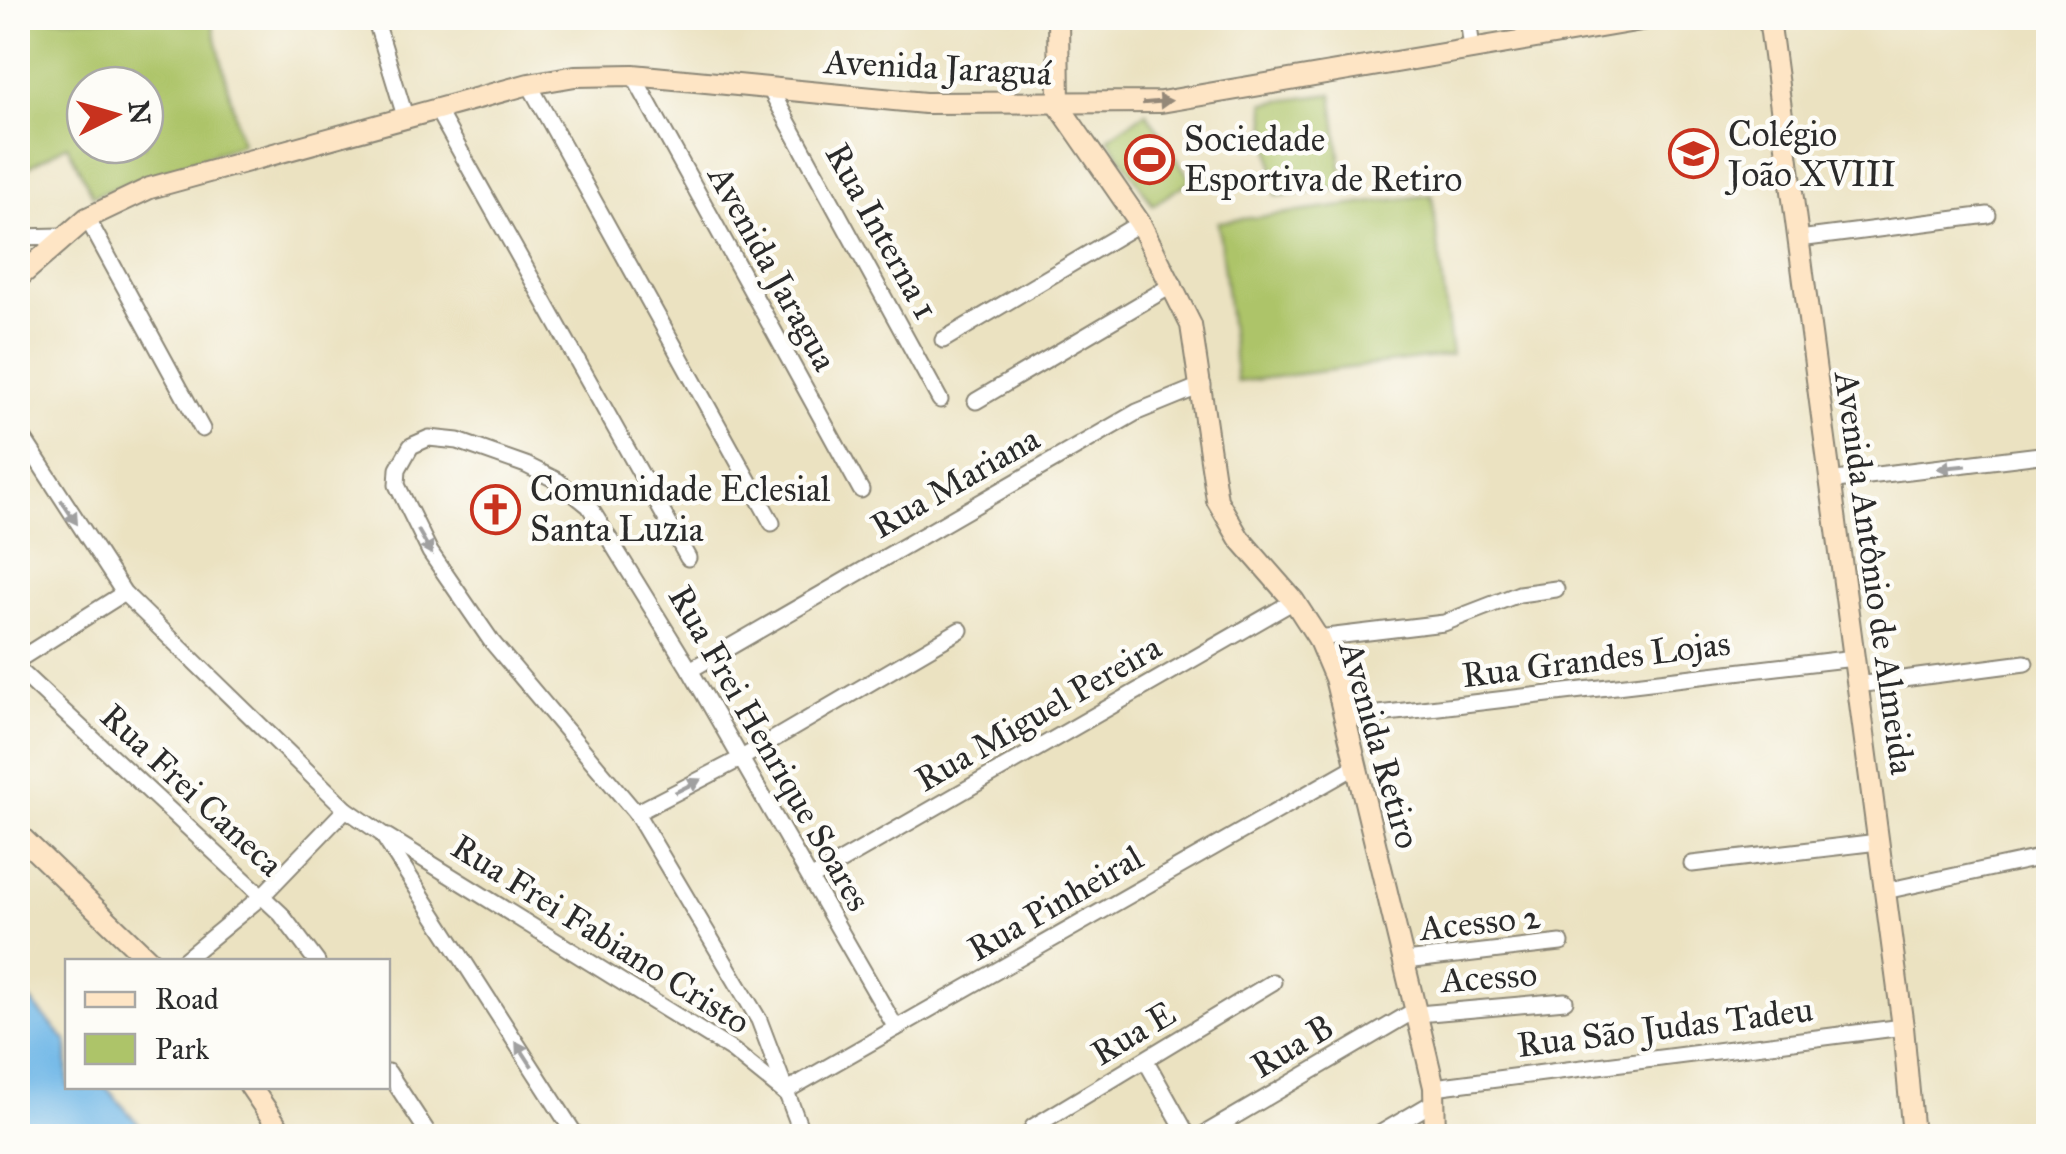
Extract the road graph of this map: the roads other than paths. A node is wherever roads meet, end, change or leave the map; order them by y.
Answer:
1 (376, 18) edge
2 (1058, 18) edge
3 (1468, 18) edge
4 (1653, 18) edge
5 (1769, 18) edge
6 (1472, 50) junction
7 (633, 75) junction
8 (528, 84) junction
9 (771, 90) junction
10 (1060, 106) junction
11 (436, 108) junction
12 (405, 116) junction
13 (1988, 214) dead end
14 (86, 218) junction
15 (1140, 223) junction
16 (62, 236) junction
17 (18, 237) edge
18 (1799, 239) junction
19 (18, 278) edge
20 (1174, 284) junction
21 (942, 340) dead end
22 (1202, 386) junction
23 (940, 400) dead end
24 (976, 401) dead end
25 (202, 429) dead end
26 (18, 430) edge
27 (2048, 454) edge
28 (1828, 480) junction
29 (861, 490) dead end
30 (772, 523) dead end
31 (688, 558) dead end
32 (1556, 589) dead end
33 (124, 593) junction
34 (1294, 601) junction
35 (960, 630) dead end
36 (1318, 638) junction
37 (1854, 658) junction
38 (18, 660) edge
39 (2024, 662) dead end
40 (18, 669) edge
41 (690, 670) junction
42 (1857, 686) junction
43 (1345, 718) junction
44 (740, 760) junction
45 (1356, 766) junction
46 (346, 809) junction
47 (636, 814) junction
48 (18, 834) edge
49 (382, 834) junction
50 (1878, 842) junction
51 (2048, 856) edge
52 (1692, 864) dead end
53 (812, 878) junction
54 (1885, 891) junction
55 (262, 896) junction
56 (1562, 943) dead end
57 (148, 959) edge
58 (186, 959) edge
59 (314, 959) edge
60 (1405, 961) junction
61 (1273, 982) dead end
62 (1565, 1001) dead end
63 (1417, 1012) junction
64 (1903, 1027) junction
65 (896, 1028) junction
66 (1146, 1060) junction
67 (390, 1075) edge
68 (252, 1089) edge
69 (784, 1092) junction
70 (1434, 1094) junction
71 (284, 1136) edge
72 (430, 1136) edge
73 (576, 1136) edge
74 (803, 1136) edge
75 (1028, 1136) edge
76 (1188, 1136) edge
77 (1201, 1136) edge
78 (1376, 1136) edge
79 (1435, 1136) edge
80 (1913, 1136) edge

1 - 12 street
2 - 10 street
3 - 6 street
4 - 6 street, Avenida Jaraguá
5 - 18 street, Avenida Antônio de Almeida
10 -> 6 street, Avenida Jaraguá
7 - 8 street, Avenida Jaraguá
7 - 9 street, Avenida Jaraguá
7 - 29 street, Avenida Jaragua
8 - 11 street, Avenida Jaraguá
8 - 30 street
9 - 10 street, Avenida Jaraguá
9 - 23 street, Rua Interna 1
10 - 15 street, Avenida Retiro
11 - 12 street, Avenida Jaraguá
11 - 31 street
12 - 14 street, Avenida Jaraguá
13 - 18 street
14 - 16 street, Avenida Jaraguá
14 - 25 street
15 - 20 street, Avenida Retiro
15 - 21 street
16 - 17 street
16 - 19 street, Avenida Jaraguá
18 - 28 street, Avenida Antônio de Almeida
20 - 22 street, Avenida Retiro
20 - 24 street
22 - 34 street, Avenida Retiro
22 - 41 street, Rua Mariana
26 -> 33 street, Rua Frei Fabiano Cristo
27 -> 28 street
28 - 37 street, Avenida Antônio de Almeida
32 - 36 street
33 - 38 street
33 - 46 street, Rua Frei Fabiano Cristo
34 - 36 street, Avenida Retiro
34 - 53 street, Rua Miguel Pereira
35 - 44 street
36 - 43 street, Avenida Retiro
37 - 42 street, Avenida Antônio de Almeida
37 - 43 street, Rua Grandes Lojas
39 - 42 street
40 - 55 street, Rua Frei Caneca
41 - 44 street, Rua Frei Henrique Soares
41 -> 47 street, Rua Frei Henrique Soares
42 - 50 street, Avenida Antônio de Almeida
43 - 45 street, Avenida Retiro
47 -> 44 street
44 - 53 street, Rua Frei Henrique Soares
45 - 60 street, Avenida Retiro
45 - 65 street, Rua Pinheiral
46 - 49 street, Rua Frei Fabiano Cristo
46 - 55 street
47 - 69 street, Rua Frei Henrique Soares
48 - 57 street
49 - 69 street, Rua Frei Fabiano Cristo
73 -> 49 street
50 - 52 street
50 - 54 street, Avenida Antônio de Almeida
51 - 54 street
53 - 65 street, Rua Frei Henrique Soares
54 - 64 street, Avenida Antônio de Almeida
55 - 58 street
55 - 59 street, Rua Frei Caneca
56 - 60 street, Acesso 2
60 - 63 street, Avenida Retiro
61 - 66 street, Rua E
62 - 63 street, Acesso
63 - 70 street, Avenida Retiro
63 - 77 street, Rua B
64 - 70 street, Rua São Judas Tadeu
64 - 80 street, Avenida Antônio de Almeida
65 - 69 street, Rua Pinheiral
66 - 75 street, Rua E
66 - 76 street
67 - 72 street
68 - 71 street
69 - 74 street, Rua Frei Henrique Soares
70 - 78 street
70 - 79 street, Avenida Retiro

